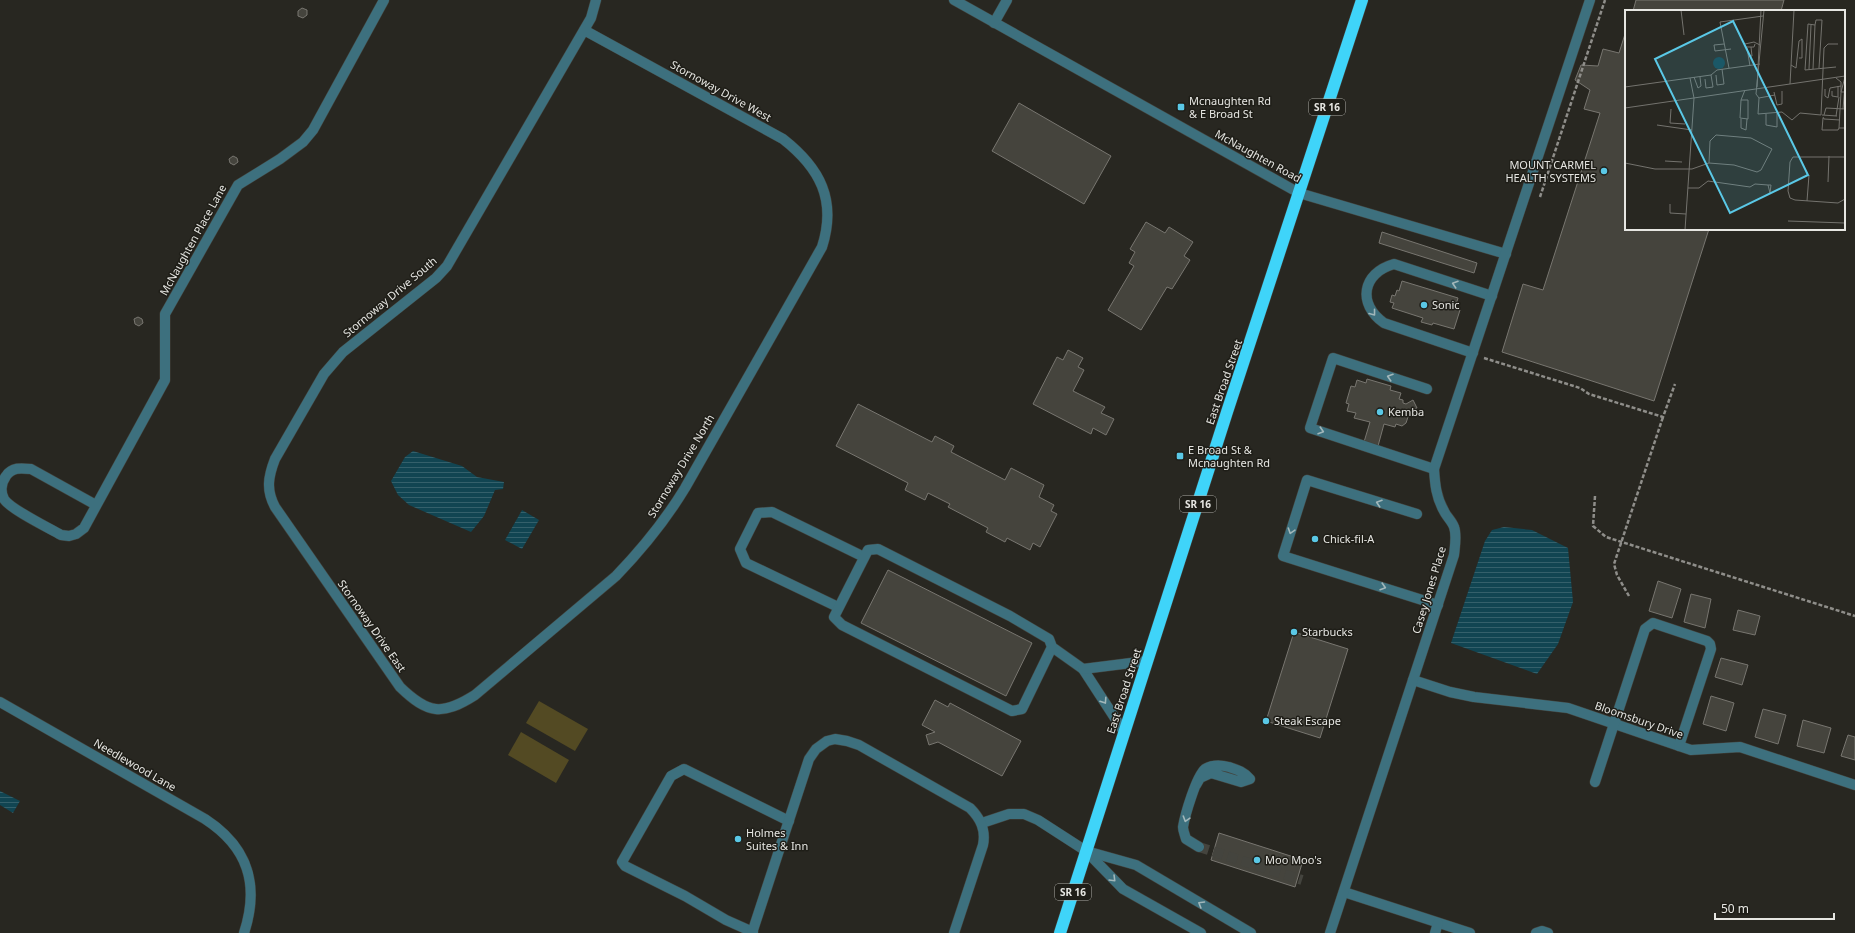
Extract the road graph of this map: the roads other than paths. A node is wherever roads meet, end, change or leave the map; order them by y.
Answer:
1 (384, 0) edge
2 (596, 0) edge
3 (954, 0) edge
4 (1008, 0) edge
5 (1362, 0) edge
6 (1590, 0) edge
7 (994, 23) junction
8 (584, 30) junction
9 (1299, 193) junction
10 (825, 196) joint
11 (1506, 254) junction
12 (1492, 296) junction
13 (1473, 353) junction
14 (1427, 389) dead end
15 (1434, 469) junction
16 (96, 505) junction
17 (275, 507) joint
18 (1417, 514) dead end
19 (864, 557) junction
20 (1438, 605) junction
21 (838, 607) junction
22 (1052, 647) junction
23 (1147, 661) junction
24 (1083, 669) junction
25 (1413, 680) junction
26 (476, 695) joint
27 (0, 702) edge
28 (1614, 724) junction
29 (1124, 732) junction
30 (1679, 746) junction
31 (1250, 779) dead end
32 (1595, 782) dead end
33 (1855, 785) edge
34 (789, 821) junction
35 (982, 823) junction
36 (1199, 847) tunnel mouth
37 (1086, 851) junction
38 (1344, 892) junction
39 (1438, 922) junction
40 (753, 932) edge
41 (244, 933) edge
42 (954, 933) edge
43 (1060, 933) edge
44 (1201, 933) edge
45 (1251, 933) edge
46 (1330, 933) edge
47 (1435, 933) edge
48 (1470, 933) edge
49 (1536, 933) edge
50 (1548, 933) edge

1 - 16 street, McNaughten Place Lane
2 - 8 street, Stornoway Drive South
3 - 7 street, McNaughten Road
4 - 7 street
5 - 9 highway, East Broad Street / SR 16
6 - 11 street, Casey Jones Place
7 - 9 street, McNaughten Road
8 - 10 street, Stornoway Drive West
8 - 17 street, Stornoway Drive South
9 - 11 street, McNaughten Road
9 - 23 highway, East Broad Street / SR 16
10 - 26 street, Stornoway Drive North
11 - 12 street, Casey Jones Place
12 - 13 street, Casey Jones Place
12 -> 13 street
13 - 15 street, Casey Jones Place
14 -> 15 street
15 - 20 street, Casey Jones Place
16 - 16 street, McNaughten Place Lane
17 - 26 street, Stornoway Drive East
18 -> 20 street
19 - 21 street
19 - 21 street
19 - 22 street
20 - 25 street, Casey Jones Place
21 - 22 street
22 - 24 street
23 - 24 street
23 - 29 highway, East Broad Street / SR 16
24 -> 29 street
25 - 28 street, Bloomsbury Drive
25 - 38 street, Casey Jones Place
27 - 41 street, Needlewood Lane
28 - 30 street, Bloomsbury Drive
28 - 30 street
28 - 32 street
29 - 37 highway, East Broad Street / SR 16
30 - 33 street, Bloomsbury Drive
31 -> 36 street
34 - 35 street
34 - 40 street
34 - 40 street
35 - 37 street
35 - 42 street
37 - 43 highway, East Broad Street / SR 16
37 -> 44 street
45 -> 37 street
38 - 39 street
38 - 46 street, Casey Jones Place
39 - 47 street
39 - 48 street
49 - 50 street

